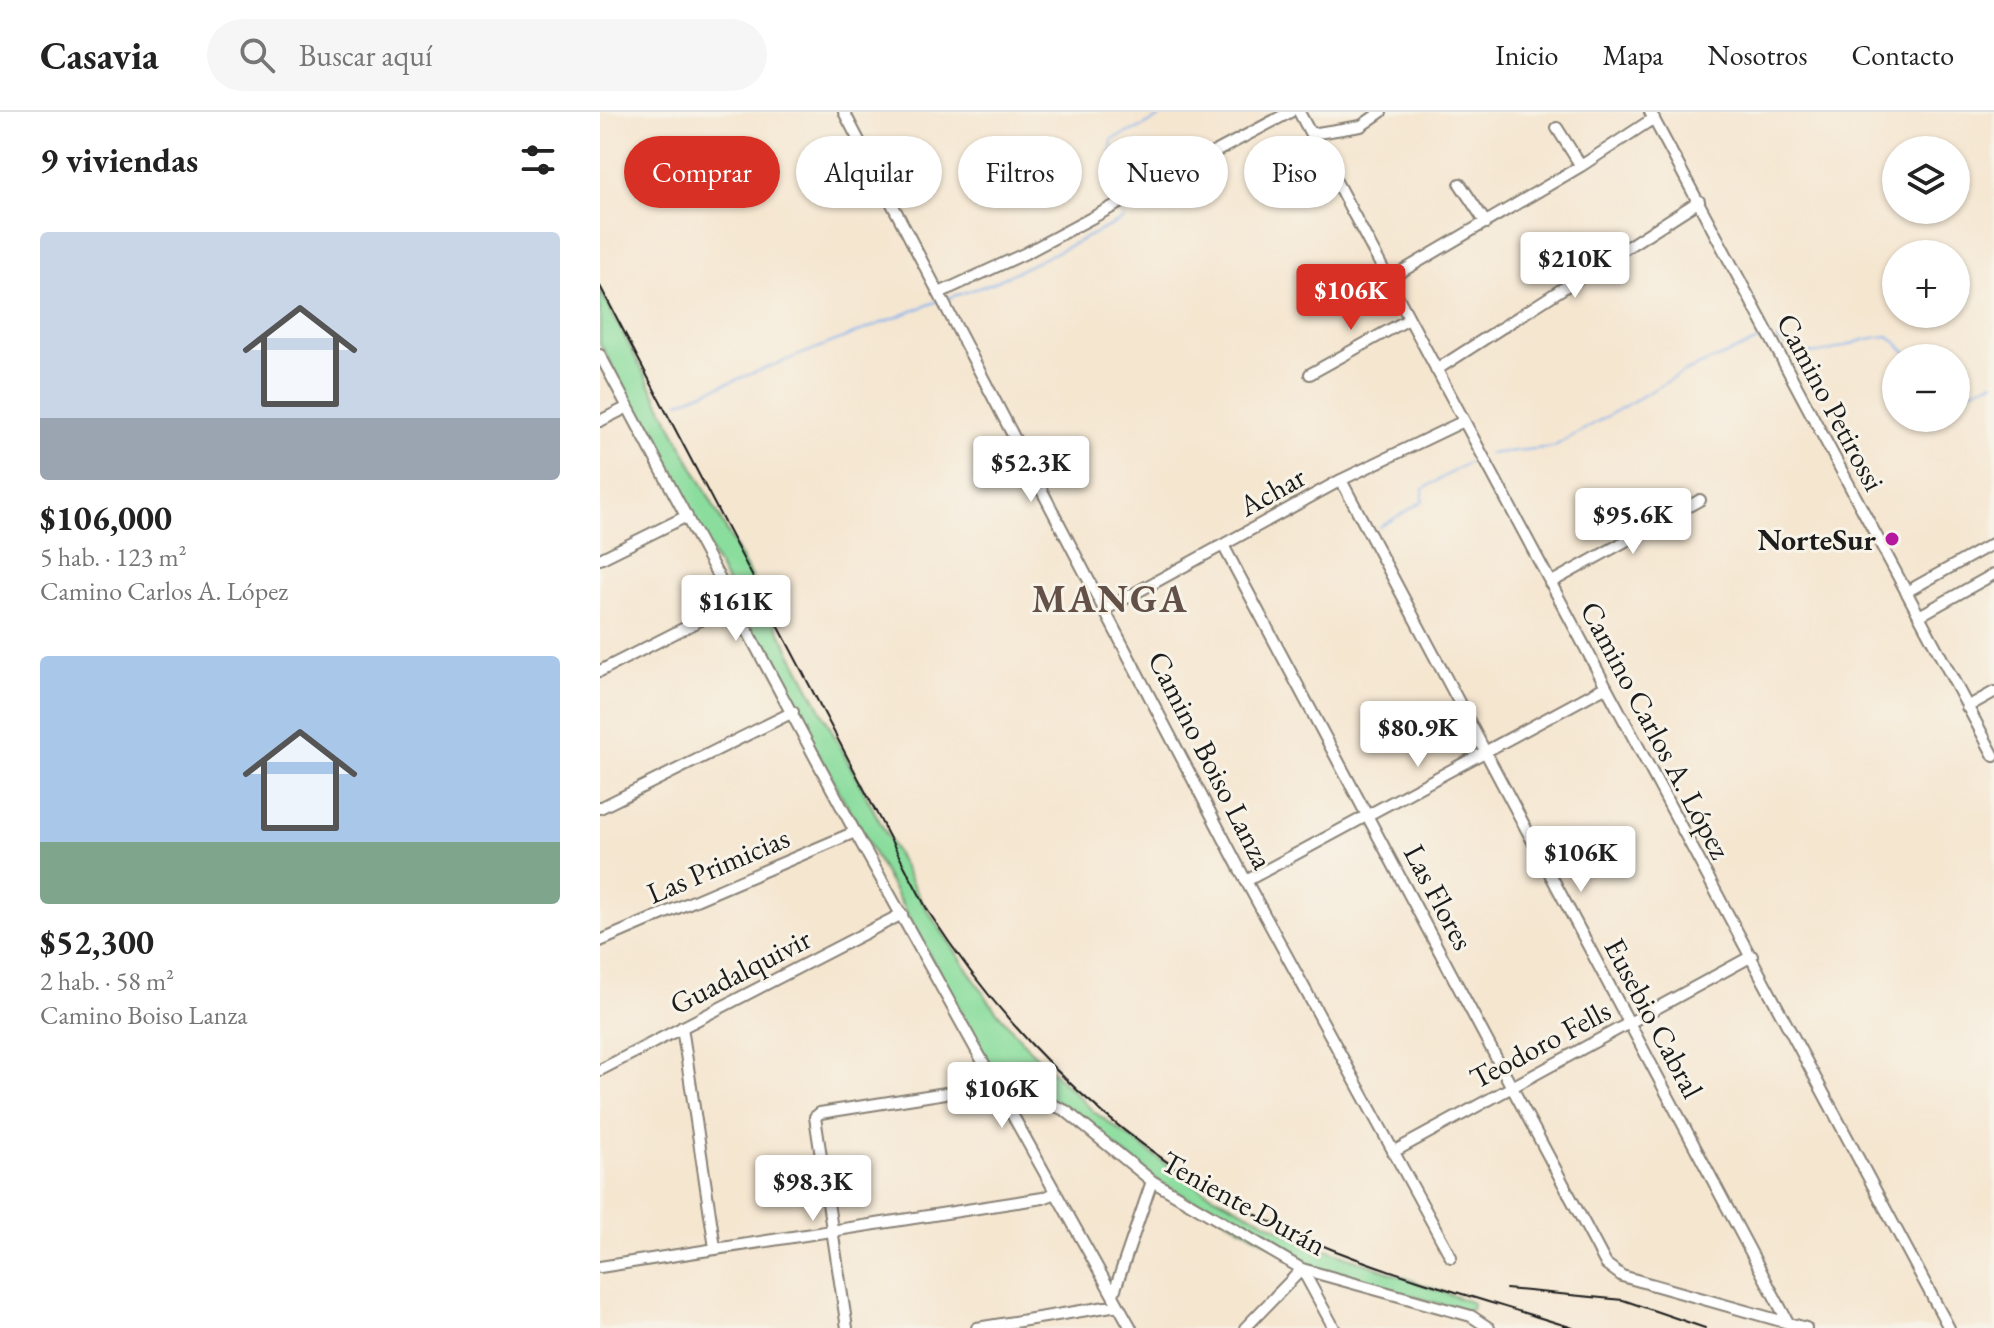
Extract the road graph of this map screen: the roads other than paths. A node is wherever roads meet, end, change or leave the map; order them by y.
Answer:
1 (844, 112) edge
2 (1290, 112) edge
3 (1299, 112) edge
4 (1381, 112) edge
5 (1652, 115) edge
6 (1557, 128) dead end
7 (1311, 134) junction
8 (1581, 166) junction
9 (1460, 184) dead end
10 (1699, 201) junction
11 (1486, 223) junction
12 (1389, 279) junction
13 (939, 293) junction
14 (1409, 319) junction
15 (600, 355) edge
16 (1436, 370) junction
17 (1310, 374) dead end
18 (628, 407) junction
19 (600, 421) edge
20 (1464, 421) junction
21 (1341, 480) junction
22 (1700, 500) dead end
23 (687, 516) junction
24 (1994, 543) edge
25 (1223, 545) junction
26 (600, 559) edge
27 (1994, 574) edge
28 (1550, 583) junction
29 (1906, 592) junction
30 (734, 603) junction
31 (1106, 609) junction
32 (1919, 616) junction
33 (600, 671) edge
34 (1605, 687) junction
35 (1994, 692) edge
36 (1967, 707) junction
37 (793, 712) junction
38 (1486, 752) junction
39 (1994, 756) edge
40 (600, 808) edge
41 (1367, 816) junction
42 (855, 832) junction
43 (1246, 881) junction
44 (902, 914) junction
45 (600, 941) edge
46 (1752, 956) junction
47 (1630, 1023) junction
48 (682, 1027) junction
49 (600, 1070) edge
50 (996, 1085) junction
51 (1513, 1087) junction
52 (1393, 1152) junction
53 (1152, 1181) junction
54 (1056, 1193) junction
55 (831, 1230) junction
56 (715, 1248) junction
57 (1451, 1257) dead end
58 (600, 1267) edge
59 (1302, 1269) junction
60 (1116, 1300) junction
61 (1789, 1324) junction
62 (1488, 1326) edge
63 (847, 1328) edge
64 (977, 1328) edge
65 (1131, 1328) edge
66 (1245, 1328) edge
67 (1334, 1328) edge
68 (1806, 1328) edge
69 (1949, 1328) edge

1 - 13 street, Camino Boiso Lanza
2 - 13 street
3 - 7 street, Camino Carlos A. López
4 - 7 street
5 - 8 street
5 - 10 street, Camino Petirossi
6 - 8 street
7 - 12 street, Camino Carlos A. López
8 - 11 street
9 - 11 street
10 - 16 street
10 - 29 street, Camino Petirossi
11 - 12 street
12 - 14 street, Camino Carlos A. López
13 - 31 street, Camino Boiso Lanza
14 - 16 street, Camino Carlos A. López
14 - 17 street
15 - 18 street
16 - 20 street, Camino Carlos A. López
18 - 19 street
18 - 23 street
20 - 21 street, Achar
20 - 28 street, Camino Carlos A. López
21 - 25 street, Achar
21 - 38 street, Eusebio Cabral
22 - 28 street
23 - 26 street
23 - 30 street
24 - 29 street
25 - 31 street, Achar
25 - 41 street, Las Flores
27 - 32 street
28 - 34 street, Camino Carlos A. López
29 - 32 street, Camino Petirossi
30 - 33 street
30 - 37 street
31 - 43 street, Camino Boiso Lanza
32 - 36 street, Camino Petirossi
34 - 38 street
34 - 46 street, Camino Carlos A. López
35 - 36 street
36 - 39 street, Camino Petirossi
37 - 40 street
37 - 42 street
38 - 41 street
38 - 47 street, Eusebio Cabral
41 - 43 street
41 - 51 street, Las Flores
42 - 44 street
42 - 45 street, Las Primicias
43 - 52 street, Camino Boiso Lanza
44 - 48 street, Guadalquivir
44 - 50 street
46 - 47 street, Teodoro Fells
46 - 69 street, Camino Carlos A. López
47 - 51 street, Teodoro Fells
47 - 61 street, Eusebio Cabral
48 - 49 street, Guadalquivir
48 - 56 street
50 - 53 street, Teniente Durán
50 - 54 street
50 - 55 street
51 - 52 street, Teodoro Fells
51 - 61 street, Las Flores
52 - 57 street, Camino Boiso Lanza
53 - 59 street, Teniente Durán
53 - 60 street
54 - 55 street
54 - 60 street
55 - 56 street
55 - 63 street
56 - 58 street
59 - 62 street, Teniente Durán
59 - 66 street
59 - 67 street
60 - 64 street
60 - 65 street
61 - 68 street

